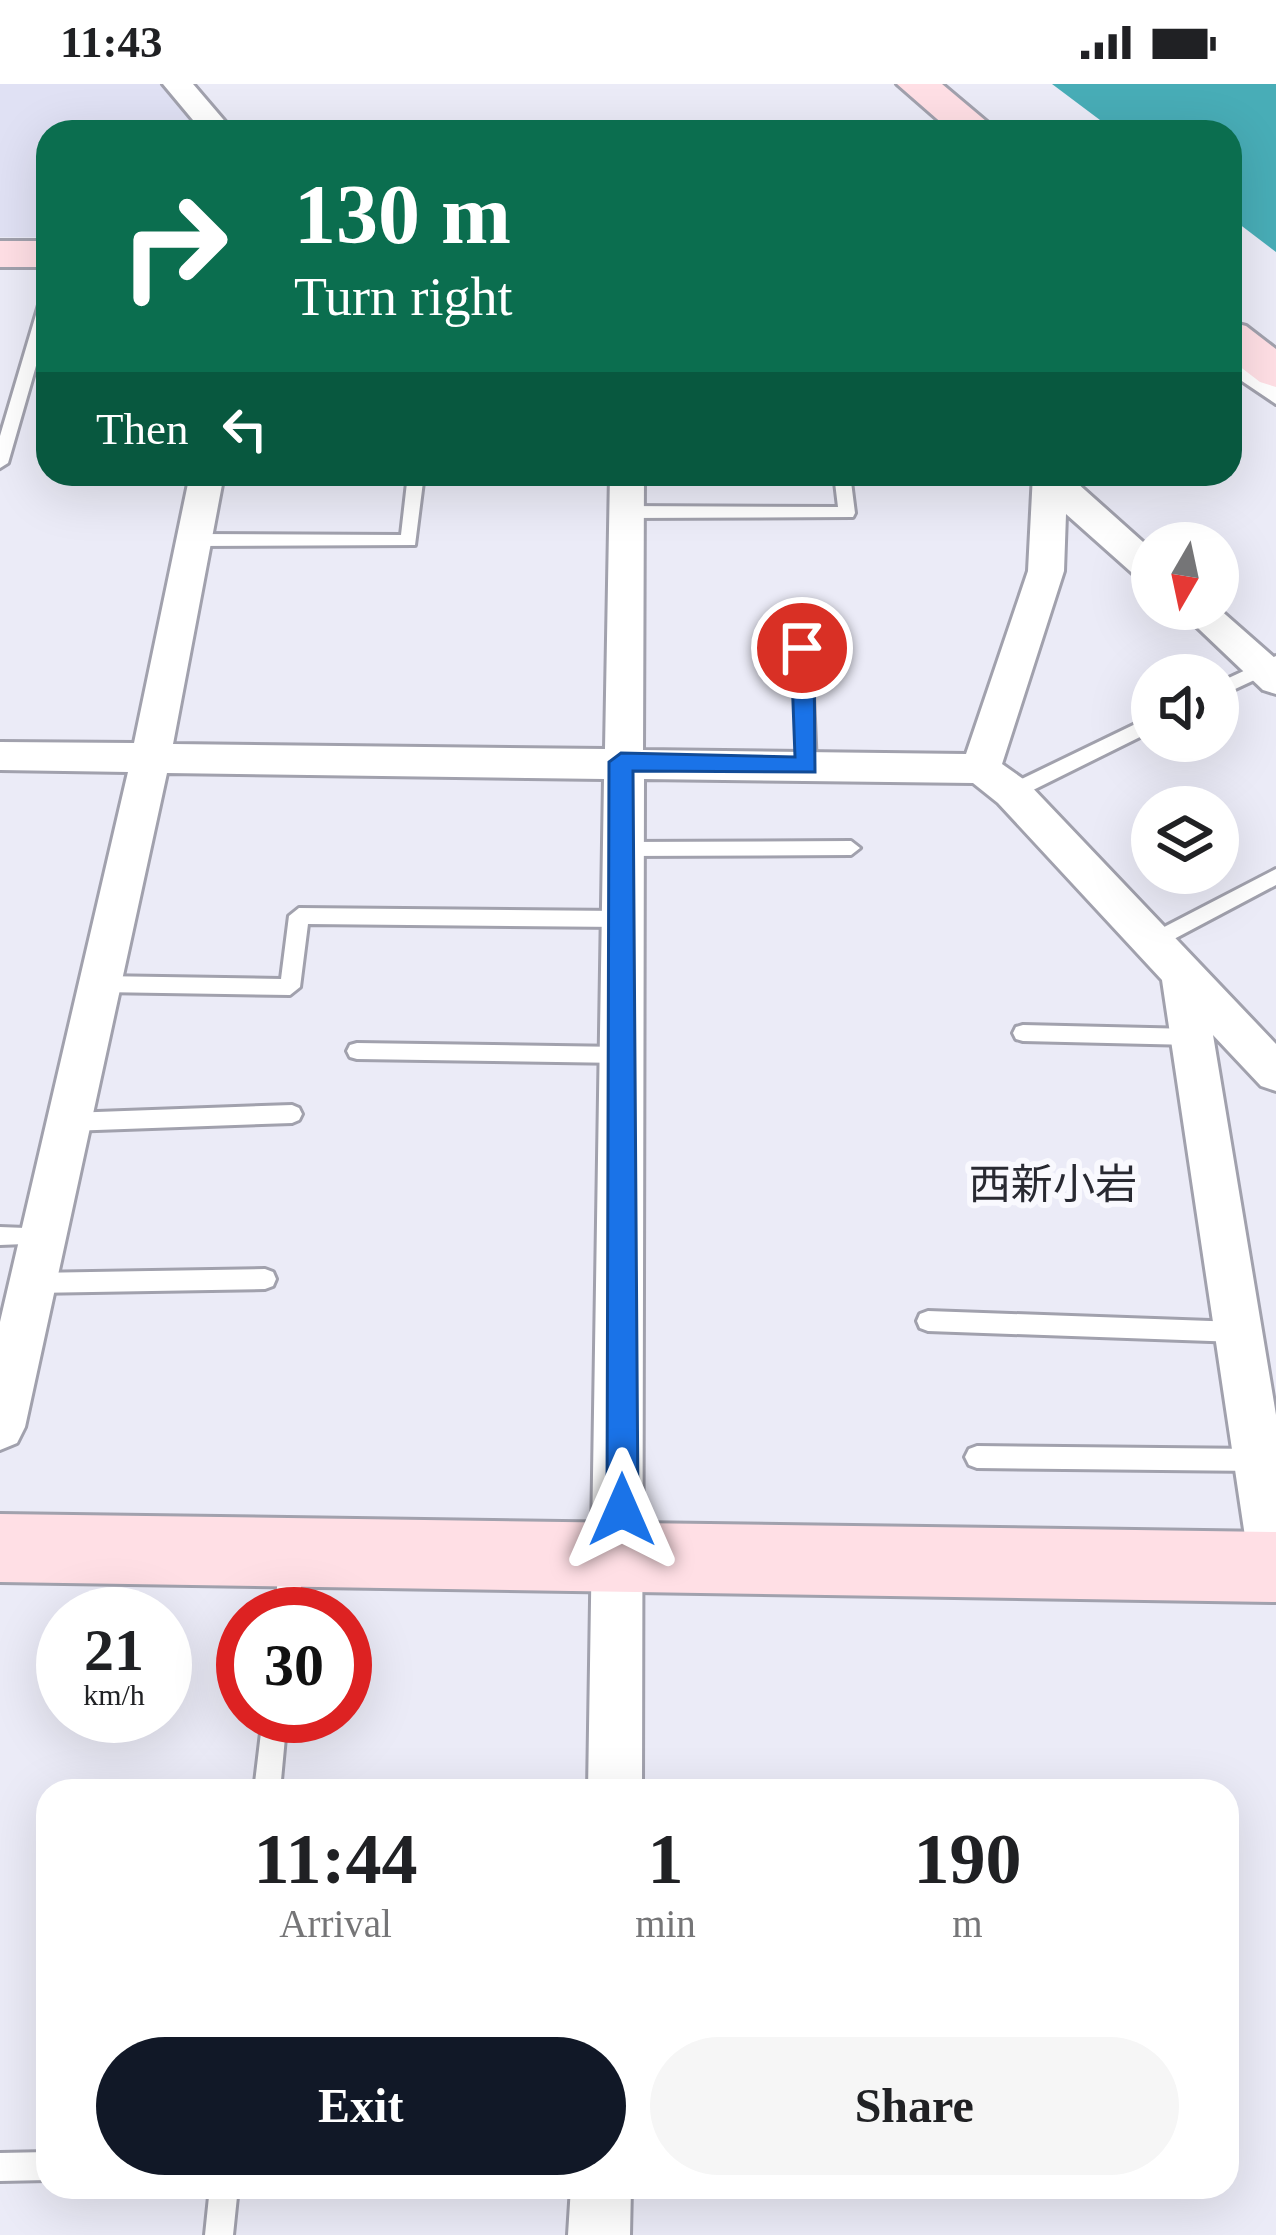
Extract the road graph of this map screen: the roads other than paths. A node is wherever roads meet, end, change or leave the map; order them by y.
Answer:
1 (177, 84) edge
2 (916, 84) edge
3 (208, 120) edge
4 (962, 120) edge
5 (0, 254) edge
6 (36, 254) edge
7 (36, 339) edge
8 (1242, 345) edge
9 (1242, 366) edge
10 (1276, 372) edge
11 (1276, 393) edge
12 (0, 463) edge
13 (205, 486) edge
14 (415, 486) edge
15 (844, 486) edge
16 (1050, 486) edge
17 (1060, 486) edge
18 (626, 493) edge
19 (194, 540) junction
20 (1131, 551) edge
21 (1222, 630) edge
22 (802, 648) dead end
23 (1272, 670) edge
24 (1239, 683) edge
25 (1131, 731) edge
26 (0, 756) edge
27 (151, 757) junction
28 (621, 762) junction
29 (807, 766) junction
30 (997, 781) junction
31 (851, 848) dead end
32 (622, 849) junction
33 (1276, 876) edge
34 (622, 919) junction
35 (1150, 943) junction
36 (1183, 980) junction
37 (100, 984) junction
38 (1023, 1033) dead end
39 (1192, 1036) junction
40 (357, 1051) dead end
41 (622, 1055) junction
42 (1276, 1073) edge
43 (292, 1114) dead end
44 (69, 1122) junction
45 (0, 1236) edge
46 (43, 1236) junction
47 (266, 1279) dead end
48 (33, 1283) junction
49 (928, 1322) dead end
50 (1238, 1332) junction
51 (0, 1427) edge
52 (977, 1456) dead end
53 (1258, 1460) junction
54 (0, 1547) edge
55 (622, 1555) junction
56 (1276, 1568) edge
57 (290, 1582) edge
58 (272, 1743) edge
59 (268, 1779) edge
60 (615, 1779) edge
61 (36, 2166) edge
62 (0, 2167) edge
63 (223, 2199) edge
64 (600, 2199) edge
65 (219, 2235) edge
66 (599, 2235) edge

1 - 3 street
2 - 4 street
5 - 6 street
7 - 12 lane
8 - 10 street
9 - 11 street
13 - 19 street
14 - 19 lane
15 - 18 lane
16 - 30 street
17 - 20 street
18 - 28 street
19 - 27 street
21 - 23 street
22 - 29 lane
23 - 24 lane
25 - 30 lane
26 - 27 street
27 - 28 street
27 - 37 street
28 - 29 street
28 - 32 street
29 - 30 street
30 - 35 street
31 - 32 lane
32 - 34 street
33 - 35 lane
34 - 37 lane
34 - 41 street
35 - 36 street
36 - 39 street
36 - 42 street
37 - 44 street
38 - 39 lane
39 - 50 street
40 - 41 lane
41 - 55 street
43 - 44 lane
44 - 46 street
45 - 46 lane
46 - 48 street
47 - 48 lane
48 - 51 street
49 - 50 lane
50 - 53 street
52 - 53 lane
53 - 56 street
54 - 57 street
55 - 56 street
55 - 57 street
55 - 60 street
58 - 59 lane
61 - 62 lane
63 - 65 lane
64 - 66 street

